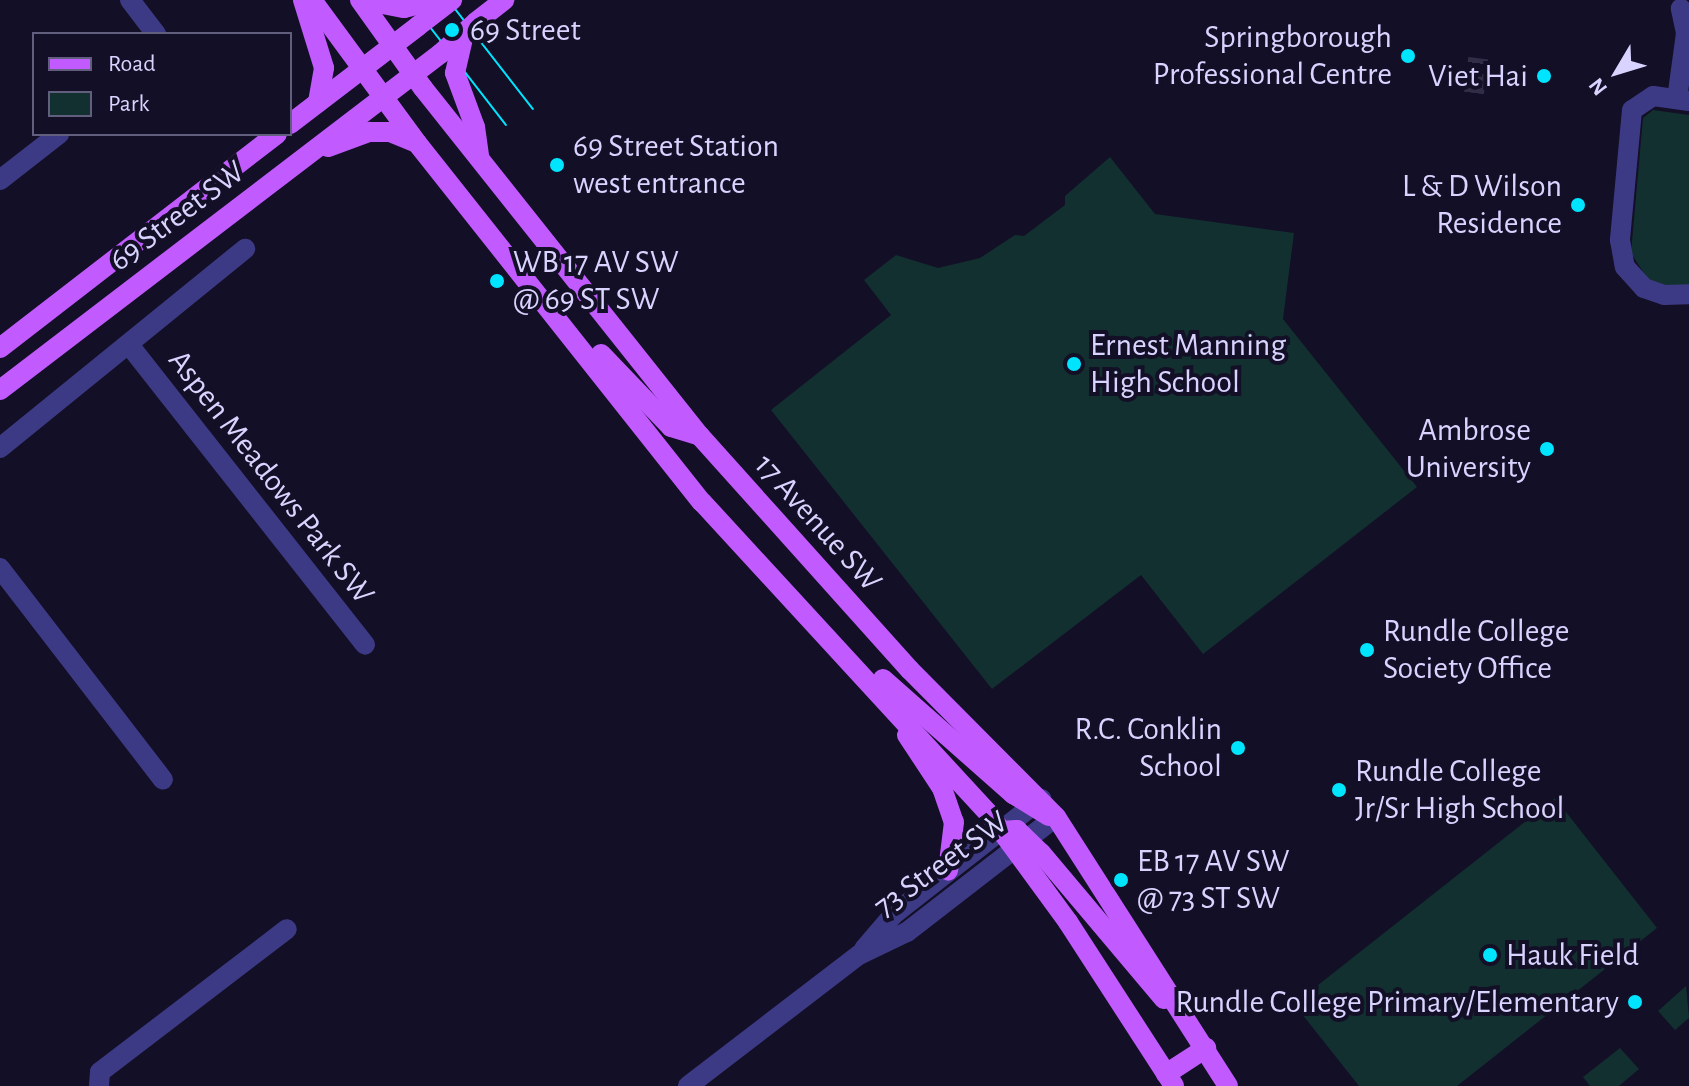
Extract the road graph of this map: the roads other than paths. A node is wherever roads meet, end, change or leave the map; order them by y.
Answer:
1 (130, 0) edge
2 (303, 0) edge
3 (312, 0) edge
4 (361, 0) edge
5 (435, 0) edge
6 (452, 0) edge
7 (504, 0) edge
8 (1678, 5) edge
9 (470, 28) junction
10 (154, 32) edge
11 (392, 46) junction
12 (362, 69) junction
13 (413, 74) junction
14 (383, 97) junction
15 (1683, 100) edge
16 (318, 102) junction
17 (292, 122) edge
18 (56, 136) edge
19 (274, 136) edge
20 (417, 143) junction
21 (312, 151) junction
22 (479, 157) junction
23 (0, 180) edge
24 (497, 243) junction
25 (245, 249) dead end
26 (1689, 294) edge
27 (130, 346) junction
28 (0, 348) edge
29 (0, 390) edge
30 (700, 436) junction
31 (0, 448) edge
32 (0, 568) edge
33 (828, 633) junction
34 (365, 645) dead end
35 (874, 684) junction
36 (163, 780) dead end
37 (1035, 803) junction
38 (1056, 817) junction
39 (1001, 831) junction
40 (1021, 844) junction
41 (948, 871) junction
42 (287, 929) dead end
43 (859, 955) junction
44 (1206, 1048) junction
45 (709, 1069) junction
46 (1170, 1080) edge
47 (99, 1086) edge
48 (688, 1086) edge
49 (722, 1086) edge
50 (1228, 1086) edge

1 - 10 street
2 - 16 main road
3 - 12 main road, 17 Avenue SW
4 - 5 main road, bridge
4 - 11 main road, 17 Avenue SW
6 - 11 main road, bridge
7 - 9 main road, 69 Street SW
8 - 15 street
9 - 13 main road, 69 Street SW, bridge
9 - 22 main road, bridge
11 - 12 main road
11 - 13 main road, 17 Avenue SW
12 - 14 main road, 17 Avenue SW
12 - 16 main road
13 - 14 main road, 69 Street SW
13 - 22 main road, 17 Avenue SW
14 - 20 main road, 17 Avenue SW
14 - 21 main road, 69 Street SW
15 - 26 street
16 - 17 main road
18 - 23 street
19 - 28 main road, 69 Street SW
20 - 21 main road
20 - 24 main road, 17 Avenue SW
21 - 29 main road, 69 Street SW
22 - 30 main road, 17 Avenue SW
24 - 30 main road
24 - 33 main road, 17 Avenue SW
25 - 27 street
27 - 31 street
27 - 34 street, Aspen Meadows Park SW
30 - 37 main road, 17 Avenue SW
32 - 36 street
33 - 35 main road, 17 Avenue SW
33 - 37 main road
35 - 39 main road, 17 Avenue SW
35 - 41 main road
37 - 38 main road, 17 Avenue SW
37 - 39 street, 73 Street SW
38 - 40 street, 73 Street SW
38 - 44 main road, 17 Avenue SW
39 - 40 main road
39 - 41 street, 73 Street SW
40 - 43 street, 73 Street SW
40 - 44 main road
40 - 46 main road
41 - 43 street, 73 Street SW
42 - 47 street
43 - 45 street, 73 Street SW
44 - 46 main road
44 - 50 main road, 17 Avenue SW
45 - 48 street, 73 Street SW
45 - 49 street

